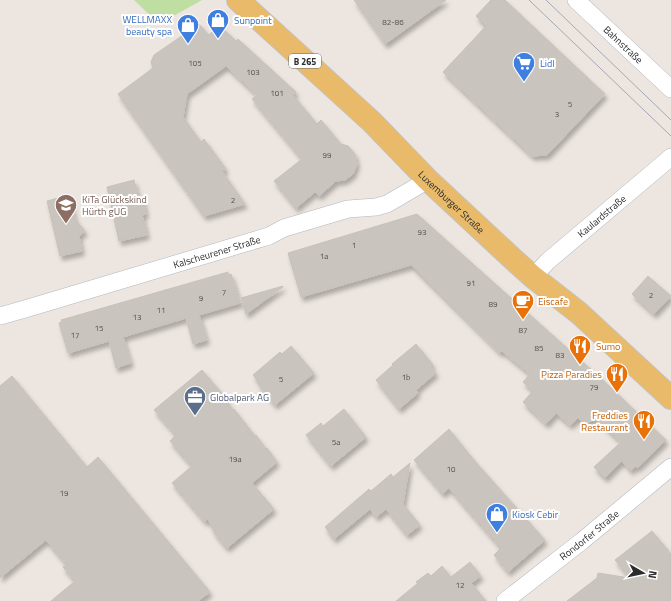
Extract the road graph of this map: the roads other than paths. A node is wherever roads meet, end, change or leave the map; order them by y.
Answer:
1 (238, 0) edge
2 (576, 0) edge
3 (671, 89) edge
4 (671, 157) edge
5 (428, 180) junction
6 (534, 277) junction
7 (0, 316) edge
8 (671, 398) edge
9 (671, 467) edge
10 (505, 601) edge

1 - 5 main road, Luxemburger Straße / B 265
2 - 3 street, Bahnstraße
4 - 6 street, Kaulardstraße
5 - 6 main road, Luxemburger Straße / B 265
5 - 7 street, Kalscheurener Straße
6 - 8 main road, Luxemburger Straße / B 265
9 - 10 street, Rondorfer Straße

